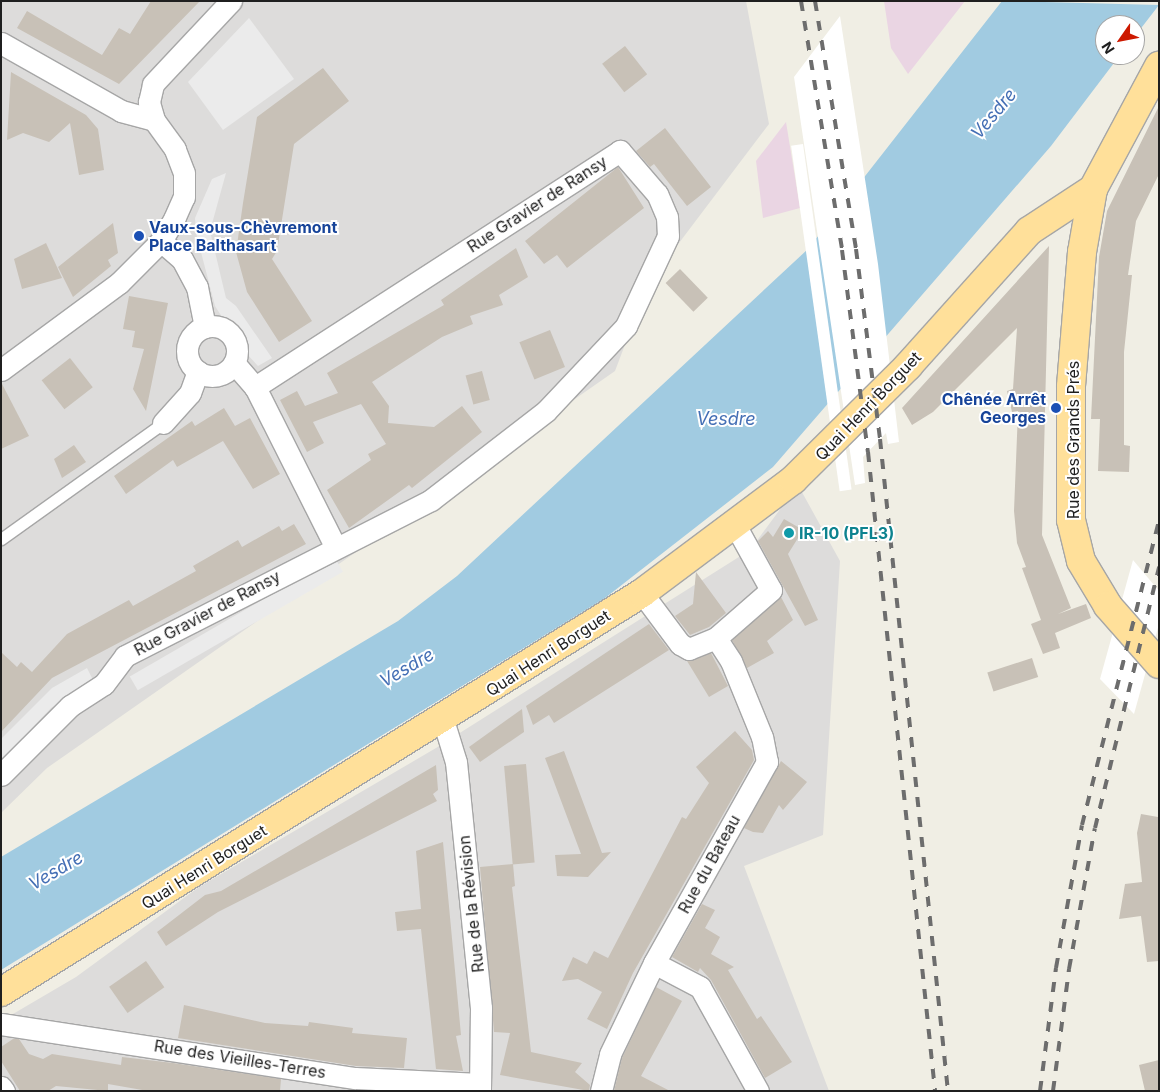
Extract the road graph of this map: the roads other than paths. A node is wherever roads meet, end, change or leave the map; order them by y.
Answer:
1 (231, 1) edge
2 (1, 43) edge
3 (1159, 66) edge
4 (154, 120) junction
5 (1093, 189) junction
6 (1029, 231) junction
7 (160, 241) junction
8 (1082, 252) junction
9 (205, 327) junction
10 (234, 363) junction
11 (1, 370) edge
12 (198, 371) junction
13 (255, 387) junction
14 (163, 424) joint
15 (734, 524) junction
16 (1, 539) edge
17 (335, 546) junction
18 (642, 593) junction
19 (716, 638) junction
20 (1158, 662) edge
21 (443, 720) junction
22 (1, 775) edge
23 (654, 963) junction
24 (1, 992) edge
25 (1, 1024) edge
26 (1, 1087) edge
27 (480, 1087) edge
28 (4, 1091) edge
29 (601, 1091) edge
30 (758, 1091) edge

1 - 4 street
2 - 4 street
3 - 5 main road, Quai Henri Borguet
4 - 7 street
5 - 6 main road, Quai Henri Borguet
5 - 8 main road, Rue des Grands Prés
6 - 8 main road
6 - 15 main road, Quai Henri Borguet
7 - 9 street
7 - 11 street
8 - 20 main road, Rue des Grands Prés
9 - 10 street
9 - 12 street
10 - 12 street
10 - 13 street
12 - 14 street
13 - 17 street
13 - 17 street, Rue Gravier de Ransy
14 - 16 lane
15 - 18 main road, Quai Henri Borguet
15 - 19 street
17 - 22 street, Rue Gravier de Ransy
18 - 19 street
18 - 21 main road, Quai Henri Borguet
19 - 23 street, Rue du Bateau
21 - 24 main road, Quai Henri Borguet
21 - 27 street, Rue de la Révision
23 - 29 street, Rue du Bateau
23 - 30 street
25 - 27 street, Rue des Vieilles-Terres
26 - 28 street

